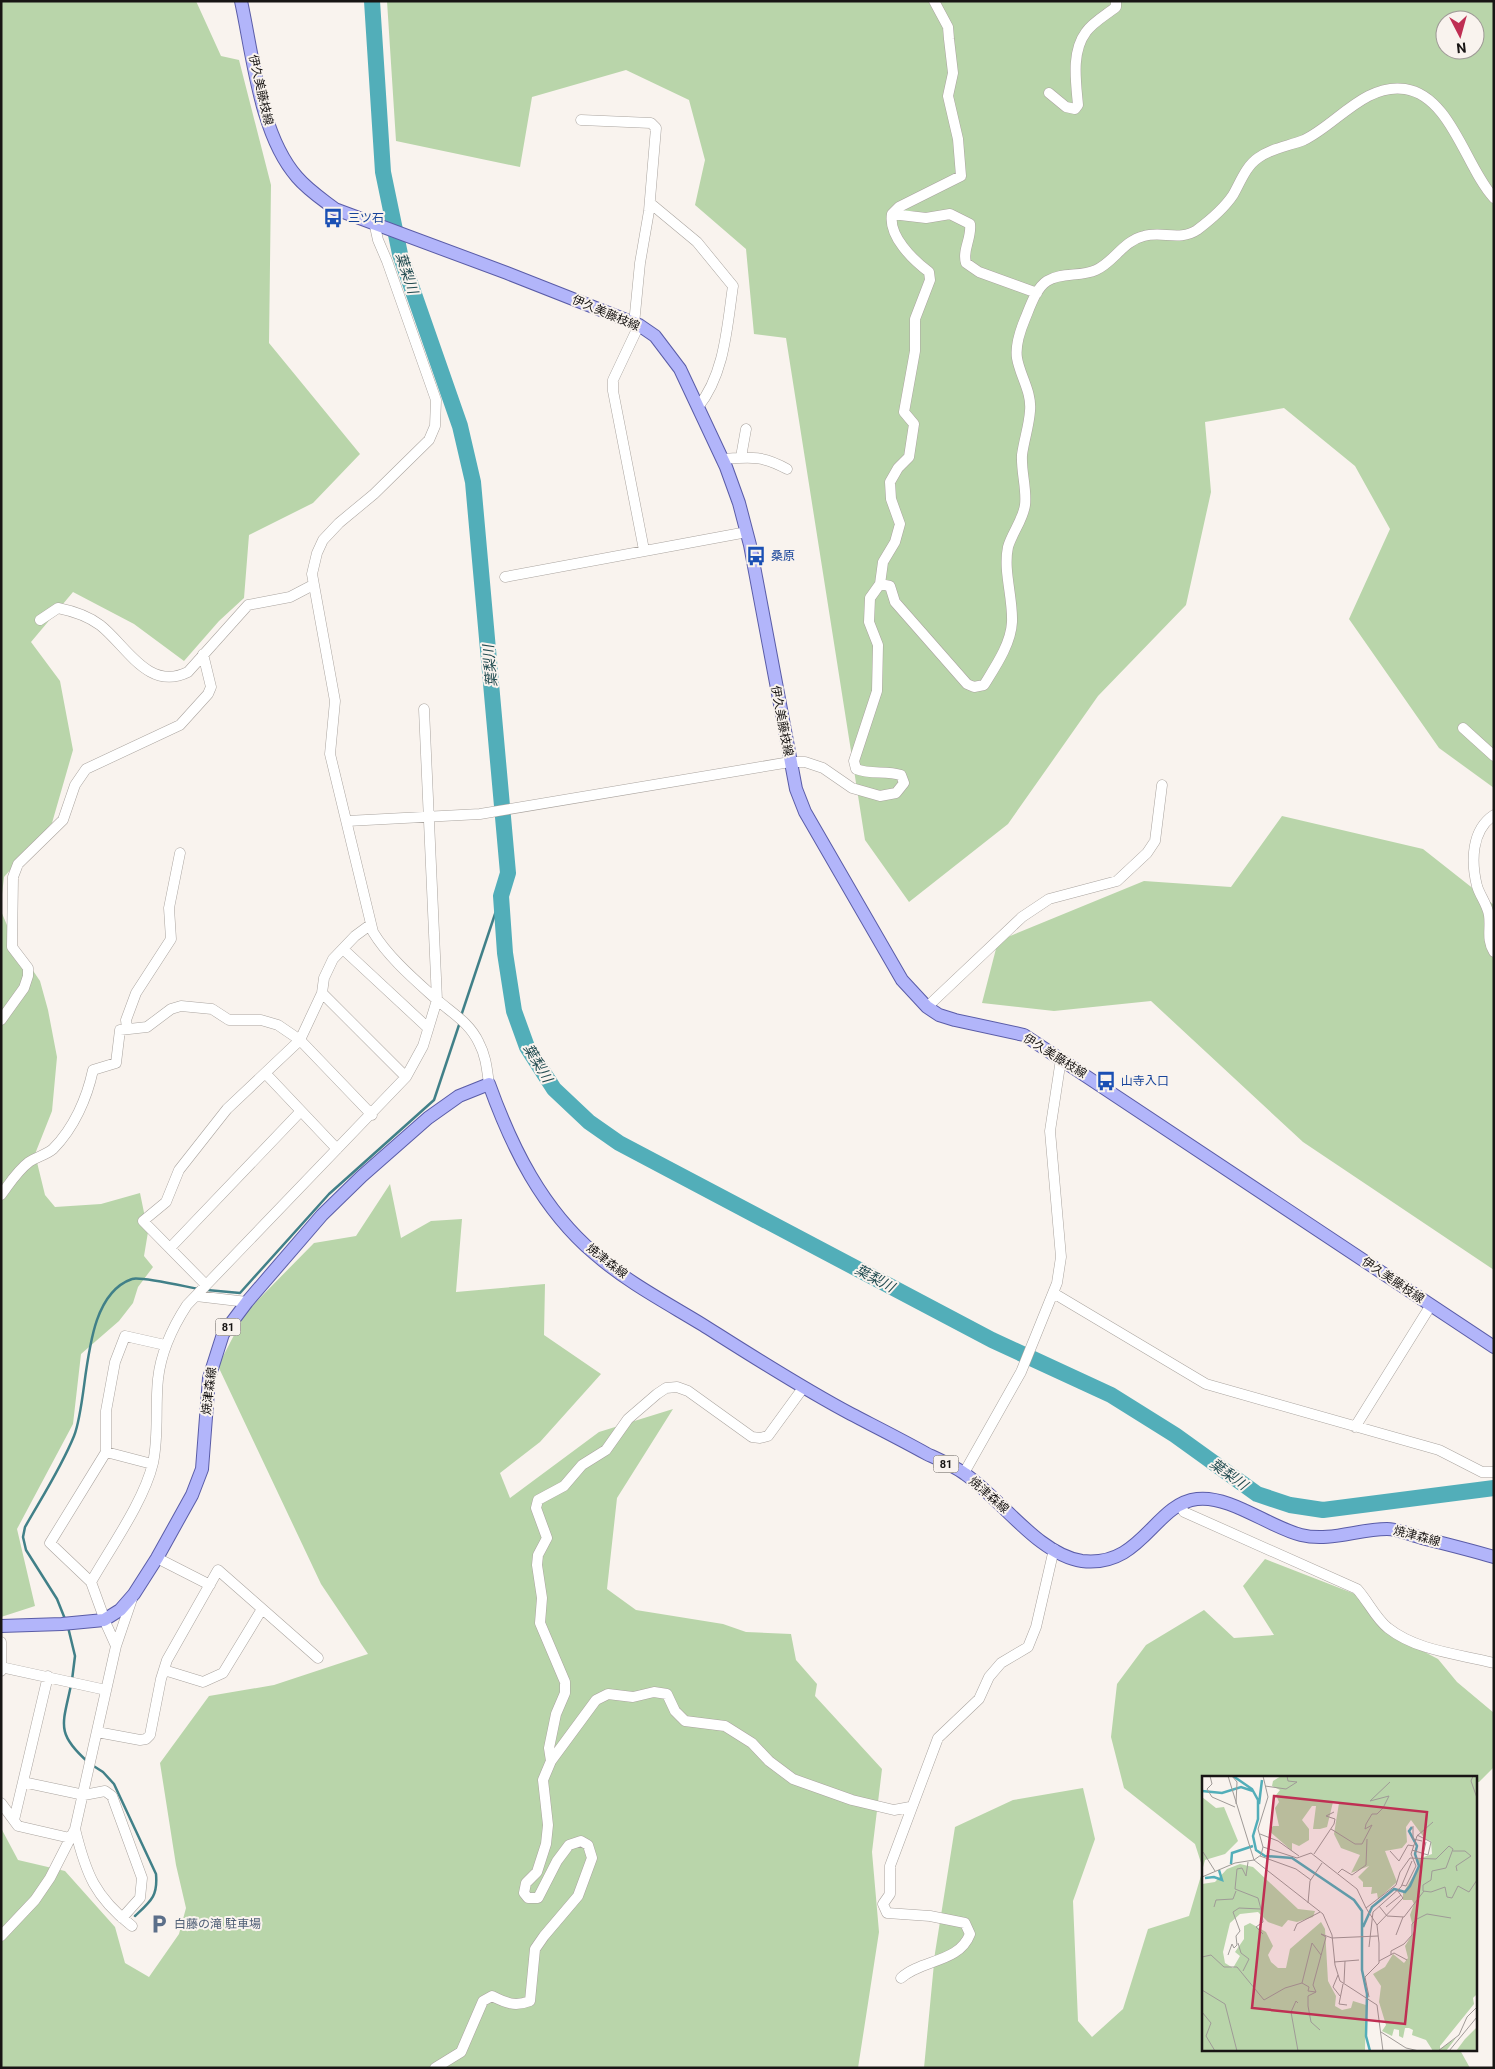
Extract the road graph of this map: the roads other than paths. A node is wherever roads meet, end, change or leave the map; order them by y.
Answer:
1 (241, 1) edge
2 (934, 1) edge
3 (1116, 1) edge
4 (1049, 93) dead end
5 (581, 120) dead end
6 (1494, 198) edge
7 (650, 203) junction
8 (892, 214) junction
9 (378, 224) junction
10 (1037, 294) junction
11 (637, 325) junction
12 (698, 407) junction
13 (746, 429) dead end
14 (741, 457) junction
15 (722, 460) junction
16 (787, 469) dead end
17 (747, 532) junction
18 (644, 550) junction
19 (505, 577) dead end
20 (880, 584) junction
21 (313, 585) junction
22 (40, 620) dead end
23 (203, 654) junction
24 (424, 709) dead end
25 (1463, 728) dead end
26 (1494, 756) edge
27 (790, 762) junction
28 (1162, 785) dead end
29 (1494, 815) edge
30 (431, 817) junction
31 (347, 822) junction
32 (180, 853) dead end
33 (370, 925) junction
34 (343, 949) junction
35 (1494, 952) edge
36 (322, 993) junction
37 (437, 1000) junction
38 (927, 1007) junction
39 (1, 1020) edge
40 (428, 1028) junction
41 (126, 1029) junction
42 (300, 1040) junction
43 (1061, 1059) junction
44 (266, 1074) junction
45 (406, 1077) junction
46 (489, 1084) junction
47 (300, 1112) junction
48 (372, 1115) junction
49 (337, 1149) junction
50 (1, 1195) edge
51 (171, 1248) junction
52 (206, 1285) junction
53 (1055, 1294) junction
54 (196, 1296) junction
55 (246, 1302) junction
56 (1431, 1305) junction
57 (165, 1345) junction
58 (1494, 1347) edge
59 (803, 1388) junction
60 (1355, 1426) junction
61 (106, 1452) junction
62 (152, 1464) junction
63 (1494, 1472) edge
64 (964, 1473) junction
65 (1180, 1505) junction
66 (1054, 1549) junction
67 (1494, 1557) edge
68 (157, 1558) junction
69 (91, 1582) junction
70 (210, 1585) junction
71 (134, 1594) junction
72 (262, 1609) junction
73 (104, 1620) junction
74 (1, 1626) edge
75 (1, 1642) edge
76 (116, 1646) junction
77 (318, 1658) dead end
78 (1494, 1663) edge
79 (2, 1669) edge
80 (164, 1670) junction
81 (48, 1676) junction
82 (106, 1690) junction
83 (96, 1732) junction
84 (551, 1762) junction
85 (23, 1782) junction
86 (84, 1794) junction
87 (1, 1803) edge
88 (910, 1807) junction
89 (14, 1820) junction
90 (73, 1833) junction
91 (122, 1918) junction
92 (132, 1926) dead end
93 (1, 1936) edge
94 (901, 1978) dead end
95 (436, 2068) edge

1 - 9 main road, 伊久美藤枝線
2 - 8 street
3 - 4 street
5 - 7 street
6 - 10 street
7 - 11 street
7 - 12 street
8 - 10 street
8 - 20 street
9 - 11 main road, 伊久美藤枝線
9 - 21 street
10 - 20 street
11 - 12 main road, 伊久美藤枝線
11 - 18 street
12 - 15 main road, 伊久美藤枝線
13 - 14 street
14 - 15 street
14 - 16 street
15 - 17 main road, 伊久美藤枝線
17 - 18 street
17 - 27 main road, 伊久美藤枝線
18 - 19 street
20 - 27 street
21 - 23 street
21 - 31 street
22 - 23 street
23 - 39 street
24 - 30 street
25 - 26 street
27 - 30 street
27 - 38 main road, 伊久美藤枝線
28 - 38 street
29 - 35 street
30 - 31 street
30 - 37 street
31 - 33 street
32 - 41 street
33 - 34 street
33 - 37 street
34 - 36 street
34 - 40 street
36 - 42 street
36 - 45 street
37 - 40 street
37 - 46 street
38 - 43 main road, 伊久美藤枝線
40 - 45 street
41 - 42 street
41 - 50 street
42 - 44 street
42 - 48 street
43 - 53 street
43 - 56 main road, 伊久美藤枝線
44 - 47 street
44 - 51 street
45 - 48 street
46 - 55 main road, 焼津森線 / 81
46 - 59 main road, 焼津森線 / 81
47 - 49 street
47 - 51 street
48 - 49 street
49 - 52 street
51 - 52 street
52 - 54 street
53 - 60 street
53 - 64 street
54 - 55 street
54 - 57 street
55 - 68 main road, 焼津森線 / 81
56 - 58 main road, 伊久美藤枝線
56 - 60 street
57 - 61 street
57 - 62 street
59 - 64 main road, 焼津森線 / 81
59 - 84 street
60 - 63 street
61 - 62 street
61 - 69 street
62 - 69 street
64 - 66 main road, 焼津森線 / 81
65 - 66 main road, 焼津森線 / 81
65 - 67 main road, 焼津森線 / 81
65 - 78 street
66 - 88 street
68 - 70 street
68 - 71 main road, 焼津森線 / 81
69 - 73 street
70 - 72 street
70 - 80 street
71 - 73 main road, 焼津森線 / 81
71 - 76 street
72 - 77 street
72 - 80 street
73 - 74 main road
73 - 76 street
75 - 79 street
76 - 82 street
79 - 81 street
80 - 83 street
81 - 82 street
81 - 85 street
82 - 83 street
83 - 86 street
84 - 88 street
84 - 95 street
85 - 86 street
85 - 89 street
86 - 90 street
86 - 91 street
87 - 89 street
88 - 94 street
89 - 90 street
90 - 91 street
90 - 93 street
91 - 92 street

